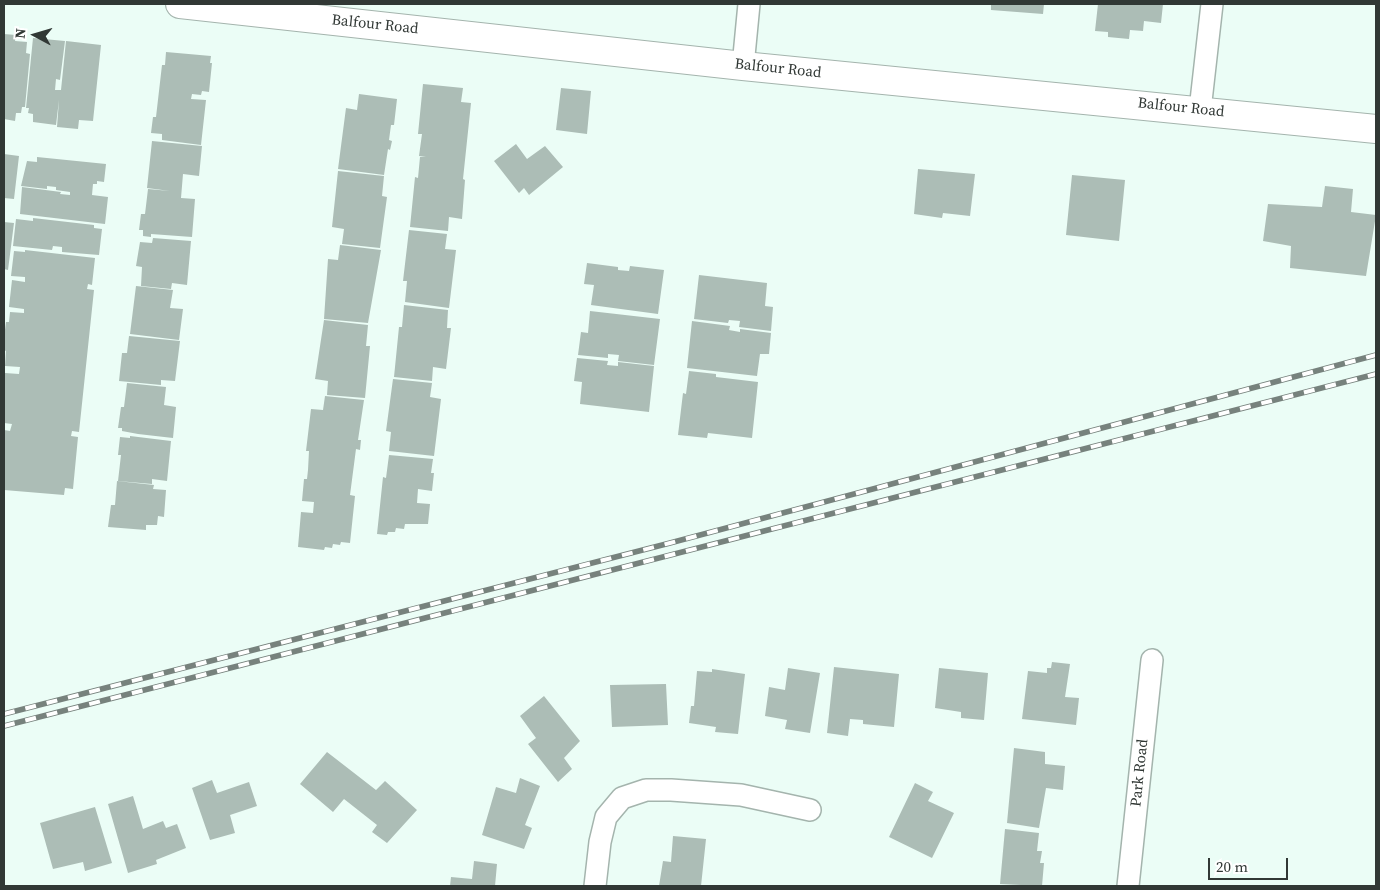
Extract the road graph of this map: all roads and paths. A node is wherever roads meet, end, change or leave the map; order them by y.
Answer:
1 (180, 4) edge
2 (749, 4) edge
3 (1212, 4) edge
4 (744, 66) junction
5 (1200, 110) junction
6 (1376, 128) edge
7 (1152, 660) dead end
8 (810, 810) dead end
9 (595, 886) edge
10 (1128, 886) edge

1 - 4 main road, Balfour Road
2 - 4 street
3 - 5 street
4 - 5 main road, Balfour Road
5 - 6 main road, Balfour Road
7 - 10 street, Park Road
8 - 9 street

